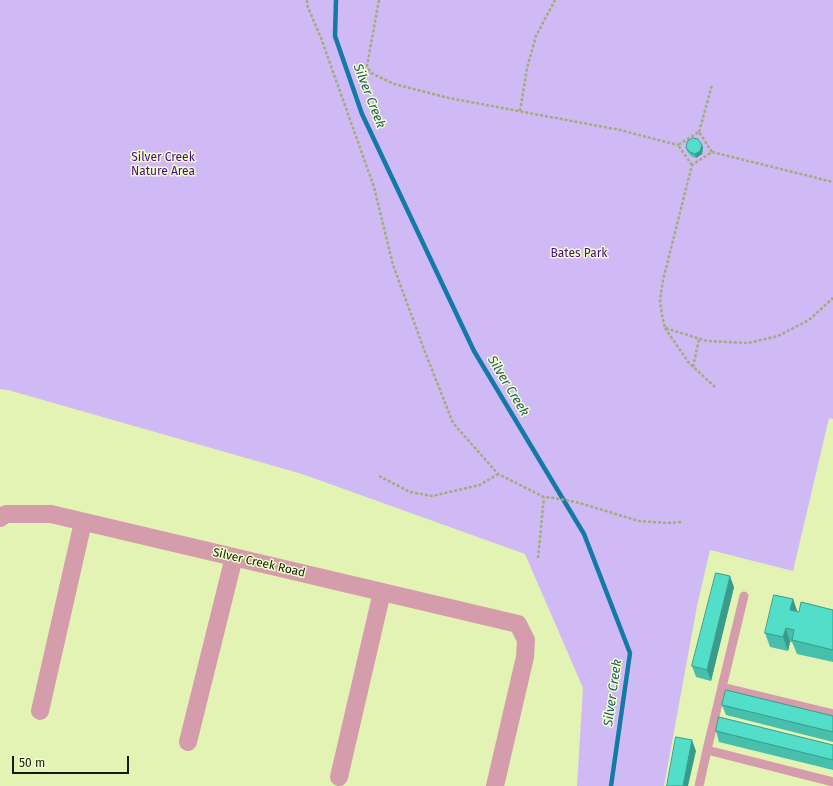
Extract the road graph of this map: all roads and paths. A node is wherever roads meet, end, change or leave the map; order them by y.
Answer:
1 (307, 0) edge
2 (379, 0) edge
3 (555, 0) edge
4 (712, 85) dead end
5 (520, 111) junction
6 (699, 132) junction
7 (678, 145) junction
8 (712, 152) junction
9 (692, 165) junction
10 (833, 182) edge
11 (833, 298) edge
12 (665, 328) junction
13 (699, 339) junction
14 (693, 367) junction
15 (715, 387) dead end
16 (498, 474) junction
17 (379, 476) dead end
18 (544, 497) junction
19 (0, 518) edge
20 (83, 522) junction
21 (682, 522) dead end
22 (234, 557) junction
23 (538, 558) dead end
24 (382, 592) junction
25 (744, 596) dead end
26 (722, 687) junction
27 (40, 712) dead end
28 (833, 714) edge
29 (188, 742) dead end
30 (707, 750) junction
31 (339, 777) dead end
32 (833, 782) edge
33 (495, 786) edge
34 (699, 786) edge

1 - 16 path
2 - 5 path
3 - 5 path
4 - 6 path
5 - 7 path
6 - 7 path
6 - 8 path
7 - 9 path
8 - 9 path
8 - 10 path
9 - 12 path
11 - 13 path
12 - 13 path
12 - 14 path
13 - 14 path
14 - 15 path
16 - 17 path
16 - 18 path
18 - 21 path
18 - 23 path
19 - 20 street, Silver Creek Road
20 - 22 street, Silver Creek Road
20 - 27 street
22 - 24 street, Silver Creek Road
22 - 29 street
24 - 31 street
24 - 33 street, Silver Creek Road
25 - 26 lane
26 - 28 lane
26 - 30 lane
30 - 32 lane
30 - 34 lane

